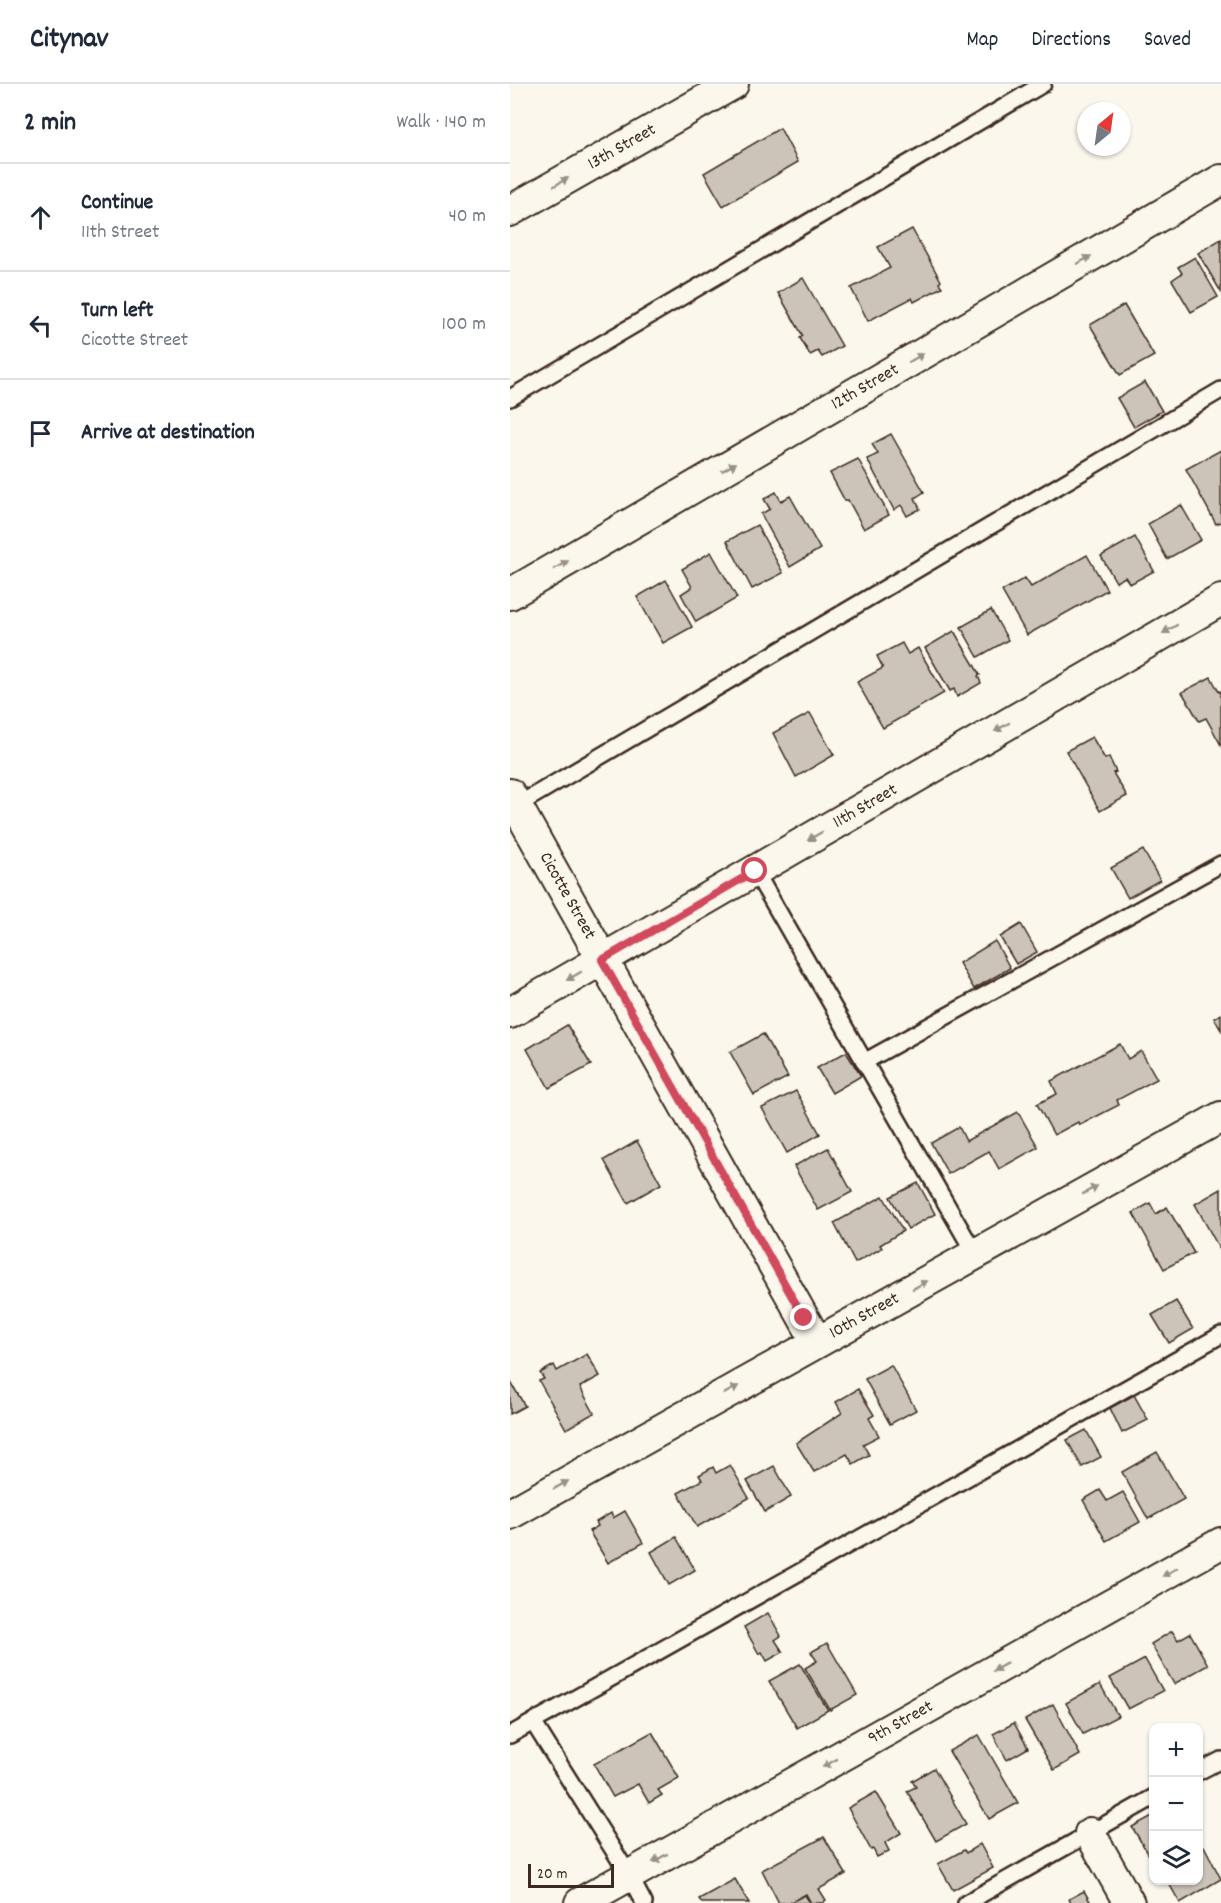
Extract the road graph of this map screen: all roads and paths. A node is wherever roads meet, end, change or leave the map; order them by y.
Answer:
1 (733, 84) edge
2 (1043, 84) edge
3 (1221, 180) edge
4 (510, 211) edge
5 (1221, 390) edge
6 (510, 398) edge
7 (510, 594) edge
8 (1221, 600) edge
9 (513, 800) edge
10 (1221, 864) edge
11 (755, 871) junction
12 (602, 960) junction
13 (510, 1013) edge
14 (864, 1062) junction
15 (1221, 1117) edge
16 (975, 1254) junction
17 (1221, 1335) edge
18 (817, 1342) junction
19 (510, 1514) edge
20 (1221, 1543) edge
21 (533, 1722) junction
22 (510, 1736) edge
23 (1221, 1760) edge
24 (1203, 1769) edge
25 (1149, 1800) edge
26 (1090, 1833) junction
27 (629, 1875) junction
28 (580, 1903) edge
29 (644, 1903) edge
30 (966, 1903) edge
31 (1129, 1903) edge

4 -> 1 street, 13th Street
2 - 6 lane
7 -> 3 street, 12th Street
5 - 9 lane
8 -> 11 street, 11th Street
9 - 12 street, Cicotte Street
10 - 14 lane
11 - 12 street, 11th Street
11 - 14 lane
12 -> 13 street, 11th Street
12 - 18 street, Cicotte Street
14 - 16 lane
16 -> 15 street, 10th Street
18 -> 16 street, 10th Street
17 - 21 lane
19 -> 18 street, 10th Street
20 -> 27 street, 9th Street
21 - 22 lane
21 - 27 lane
23 - 24 lane
25 - 26 lane
26 - 30 lane
26 - 31 street
27 - 28 street, 9th Street
27 - 29 lane

